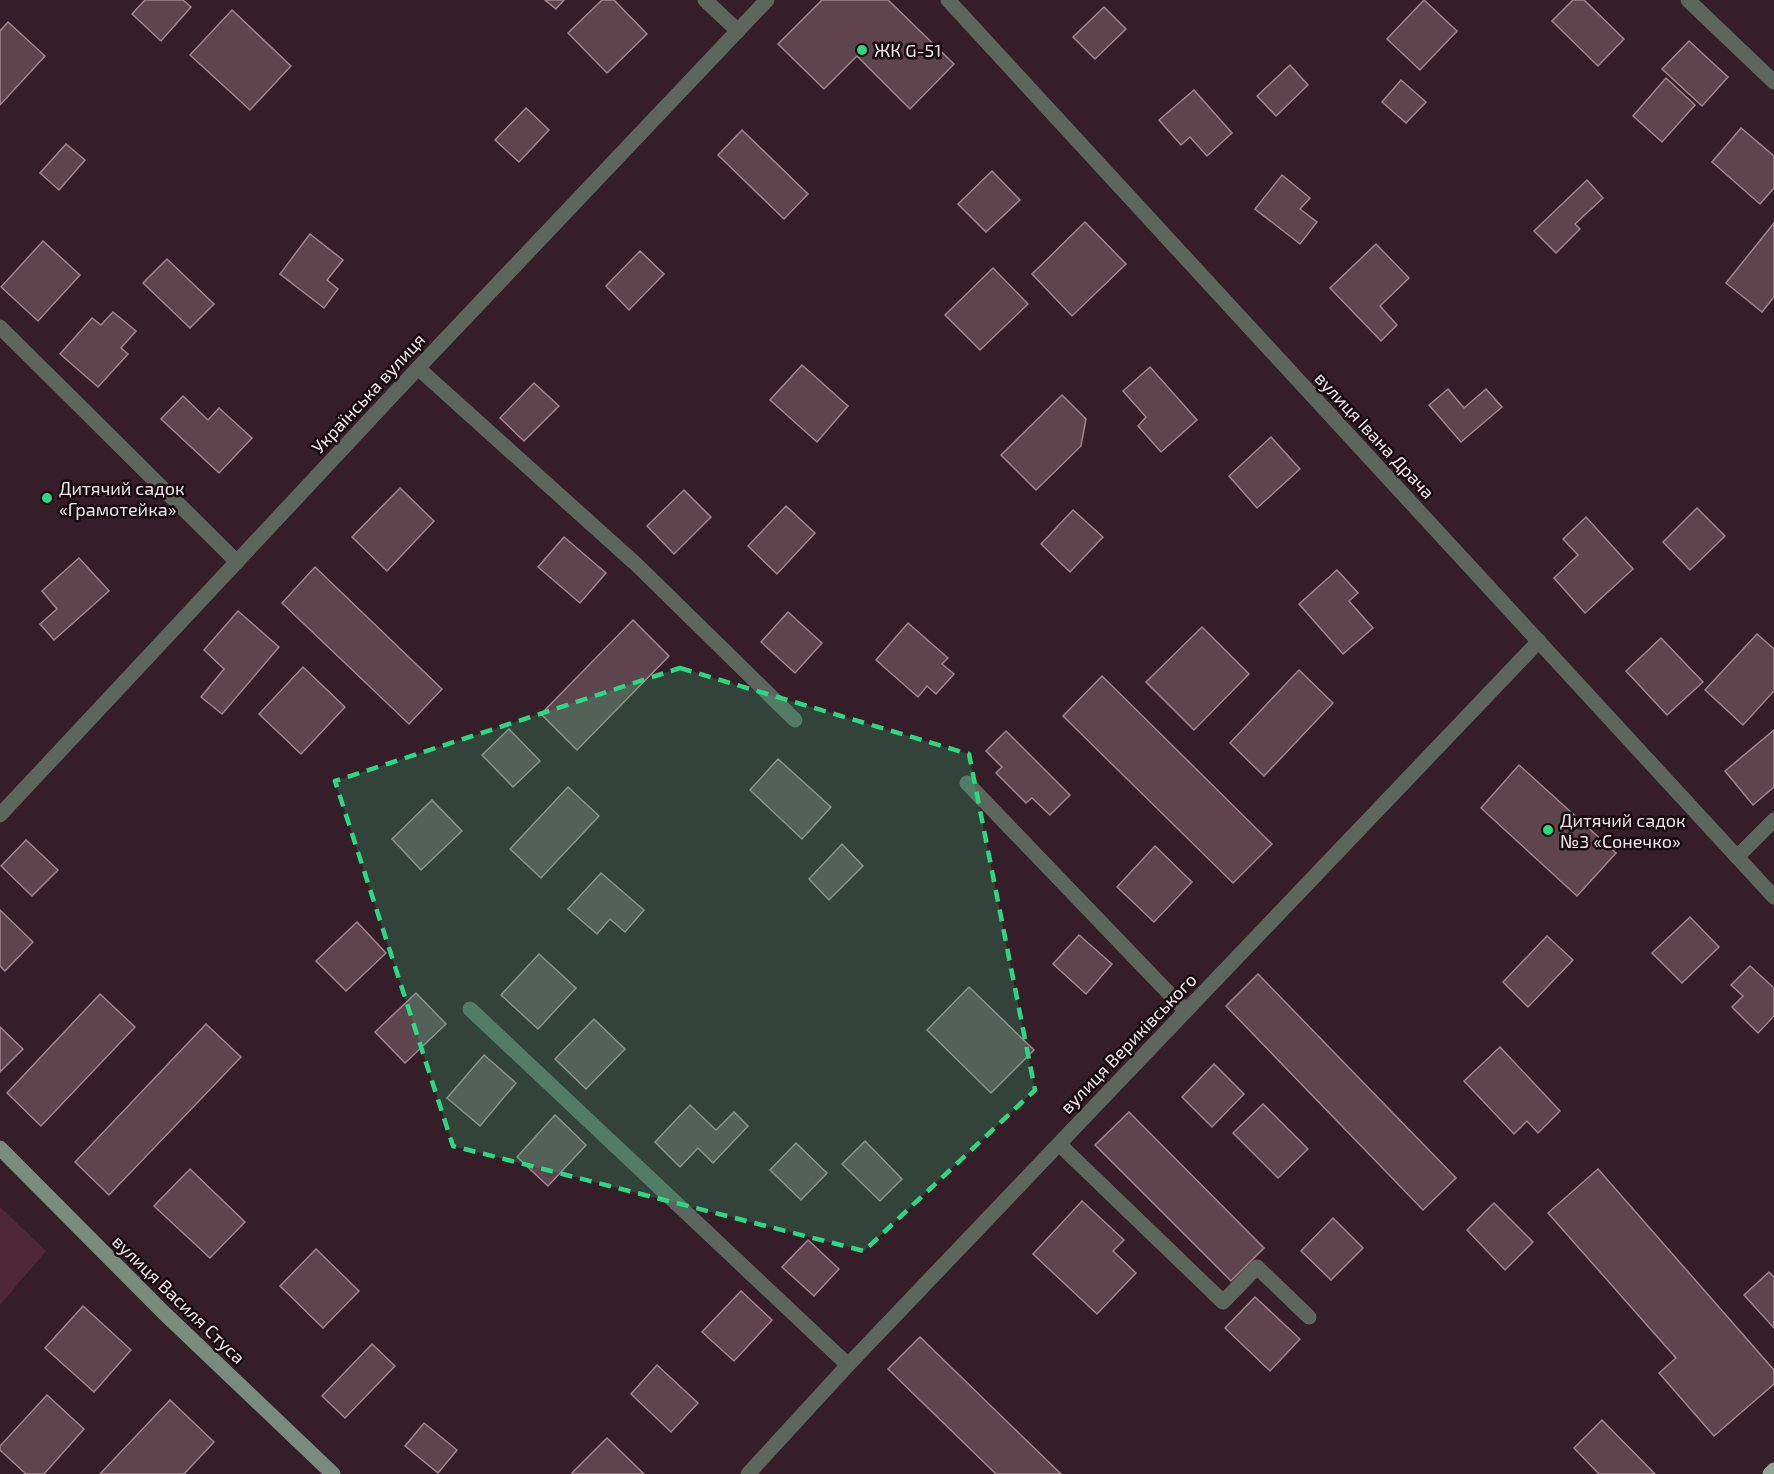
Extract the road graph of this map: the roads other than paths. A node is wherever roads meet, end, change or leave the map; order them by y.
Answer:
1 (705, 0) edge
2 (767, 0) edge
3 (948, 0) edge
4 (1688, 0) edge
5 (738, 31) junction
6 (1774, 82) edge
7 (0, 327) edge
8 (418, 368) junction
9 (237, 562) junction
10 (1539, 642) junction
11 (795, 720) dead end
12 (966, 783) dead end
13 (0, 815) edge
14 (1774, 820) edge
15 (1737, 857) junction
16 (1774, 897) edge
17 (470, 1009) dead end
18 (1185, 1010) junction
19 (1059, 1144) junction
20 (0, 1148) edge
21 (1309, 1317) dead end
22 (849, 1365) junction
23 (1774, 1470) edge
24 (333, 1474) edge
25 (748, 1474) edge
26 (1770, 1474) edge

1 - 5 street
2 - 5 street, Українська вулиця
3 - 10 street, вулиця Івана Драча
4 - 6 street
5 - 8 street, Українська вулиця
7 - 9 street
8 - 9 street, Українська вулиця
8 - 11 street
9 - 13 street, Українська вулиця
10 - 15 street, вулиця Івана Драча
10 - 18 street, вулиця Вериківського
12 - 18 street
14 - 15 street
15 - 16 street, вулиця Івана Драча
17 - 22 street
18 - 19 street, вулиця Вериківського
19 - 21 street
19 - 22 street, вулиця Вериківського
20 - 24 street, вулиця Василя Стуса
22 - 25 street, вулиця Вериківського
23 - 26 main road

